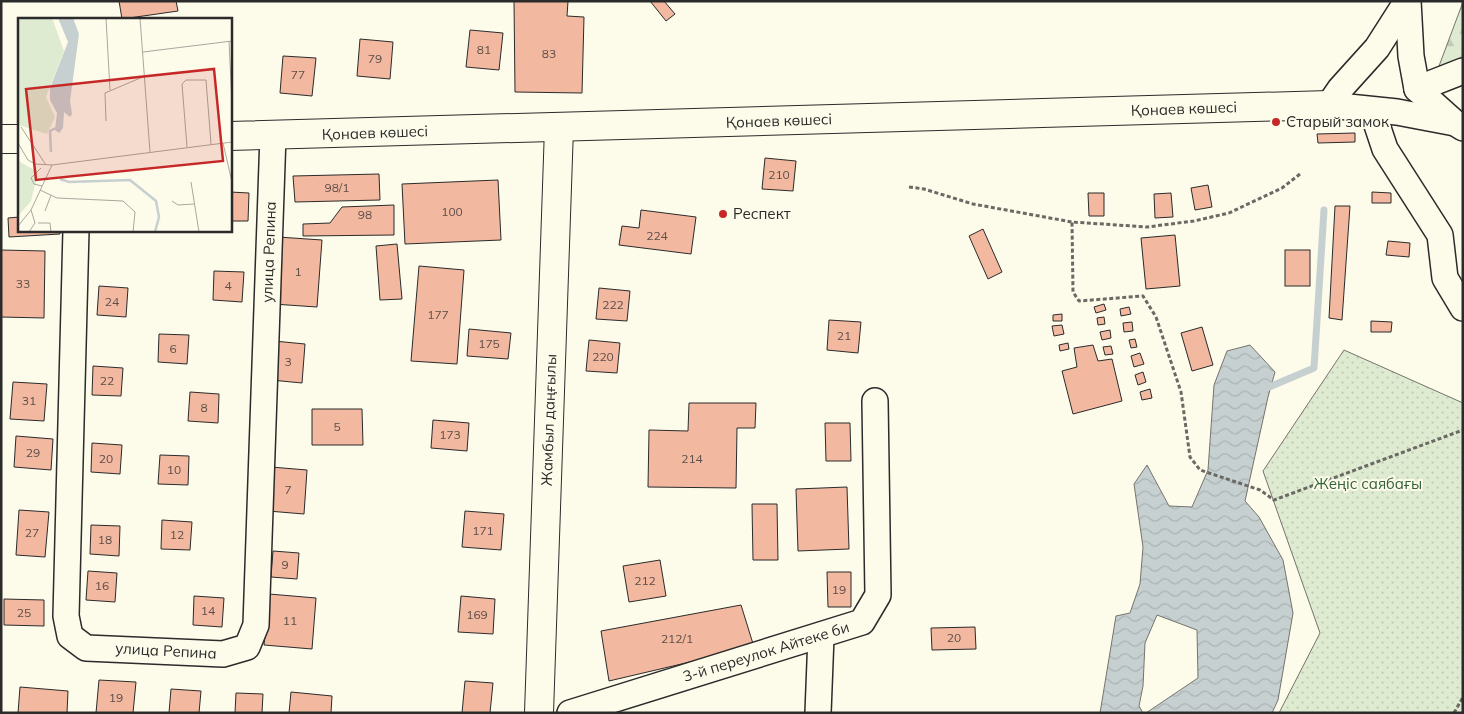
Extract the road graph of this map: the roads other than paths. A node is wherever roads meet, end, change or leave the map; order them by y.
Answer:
1 (1407, 1) edge
2 (1463, 71) edge
3 (1417, 89) junction
4 (1329, 105) junction
5 (1372, 110) junction
6 (1459, 126) edge
7 (559, 128) junction
8 (231, 136) edge
9 (273, 136) junction
10 (1, 139) edge
11 (18, 139) edge
12 (76, 231) edge
13 (1463, 308) edge
14 (875, 401) dead end
15 (821, 636) junction
16 (539, 713) edge
17 (570, 713) edge
18 (818, 713) edge

1 - 3 street
1 - 4 street
2 - 3 street
3 - 6 street
4 - 5 street
4 - 7 main road, Қонаев көшесі
5 - 6 street
5 - 13 street
7 - 9 main road, Қонаев көшесі
7 - 16 main road, Жамбыл даңғылы
8 - 9 main road, Қонаев көшесі
9 - 12 street, улица Репина
10 - 11 main road
14 - 15 street, 3-й переулок Айтеке би
15 - 17 street, 3-й переулок Айтеке би
15 - 18 street

